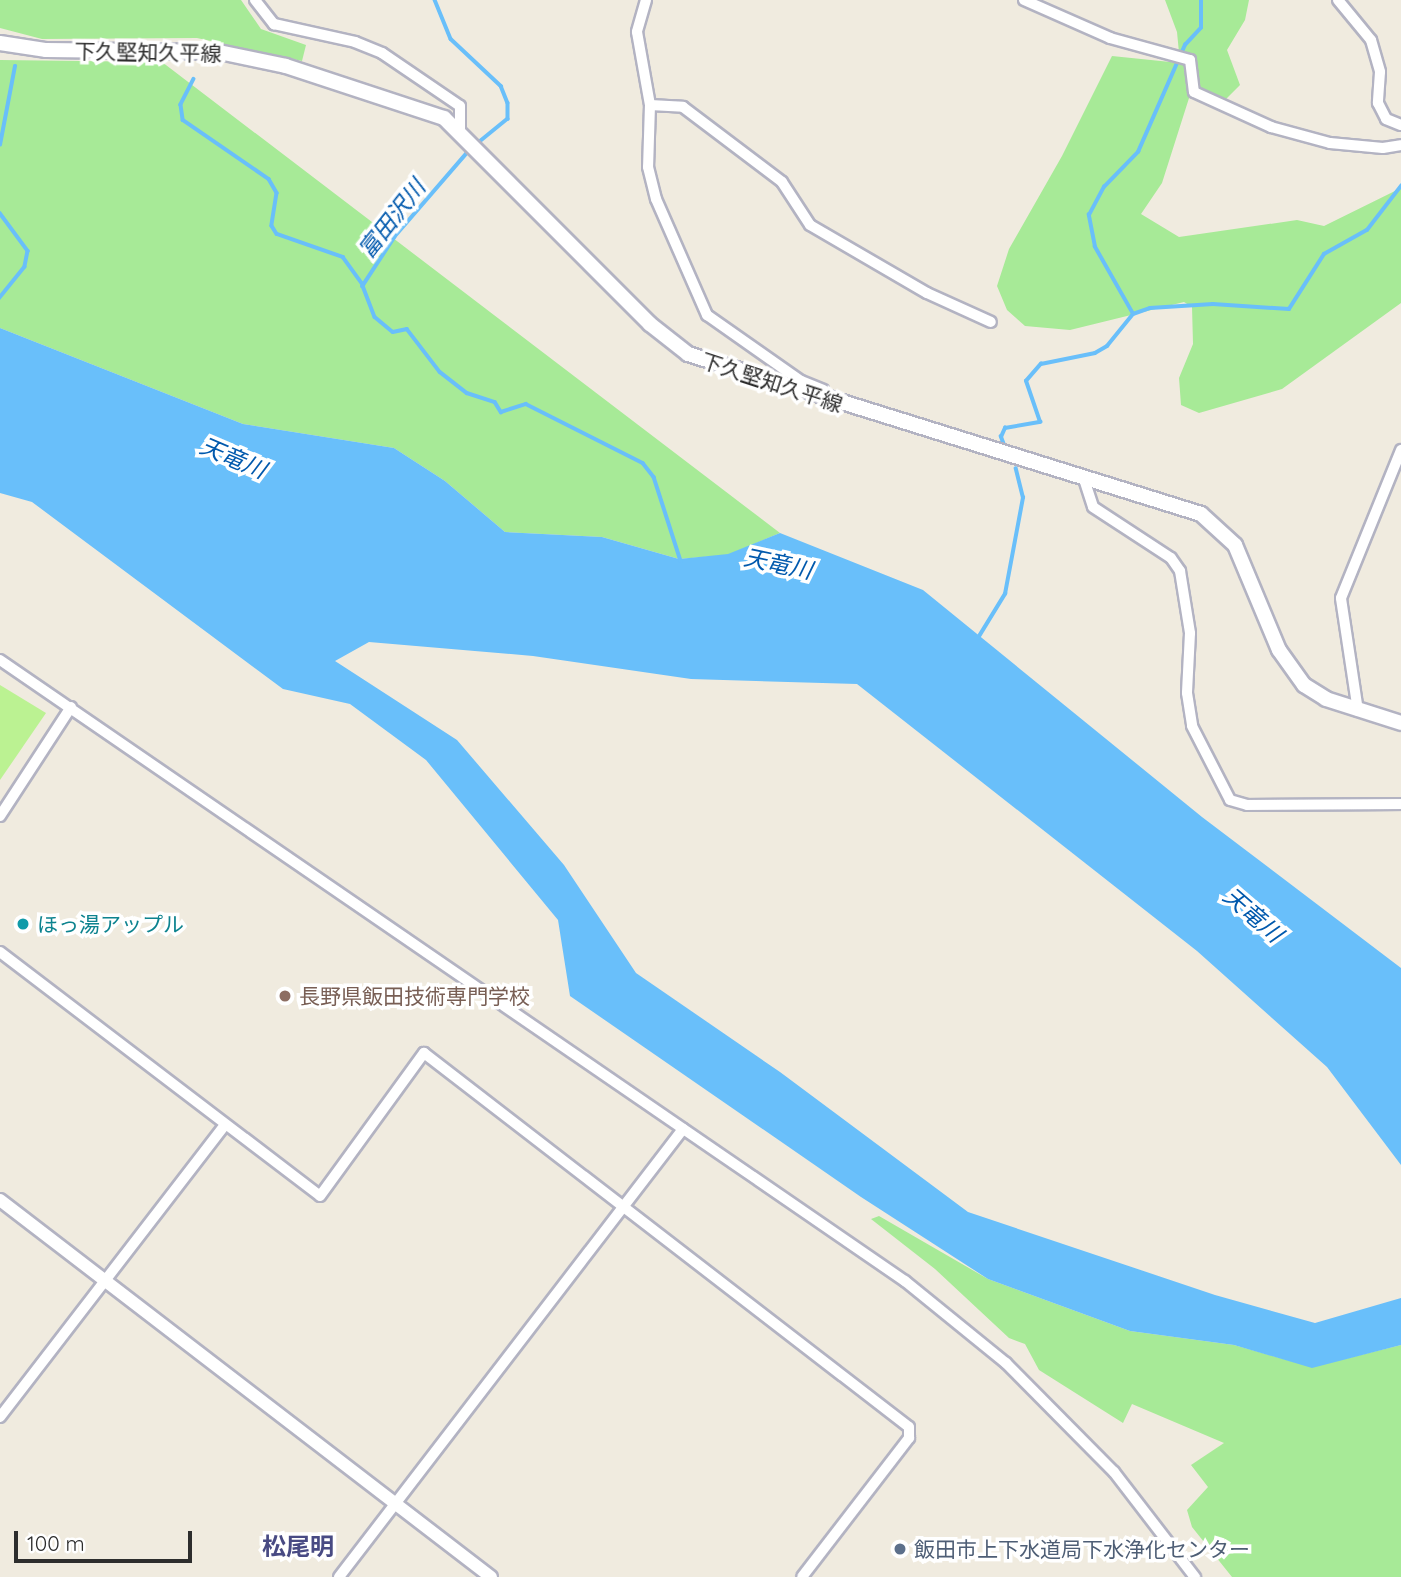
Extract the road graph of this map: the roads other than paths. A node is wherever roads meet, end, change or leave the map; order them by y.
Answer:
1 (255, 0) edge
2 (646, 0) edge
3 (1024, 0) edge
4 (1338, 0) edge
5 (0, 43) edge
6 (650, 105) junction
7 (1401, 125) edge
8 (464, 133) junction
9 (1401, 145) edge
10 (991, 322) dead end
11 (842, 405) junction
12 (1401, 450) edge
13 (1084, 479) junction
14 (0, 660) edge
15 (71, 707) junction
16 (1358, 711) junction
17 (1401, 723) edge
18 (1401, 804) edge
19 (0, 816) edge
20 (0, 952) edge
21 (225, 1125) junction
22 (683, 1129) junction
23 (0, 1200) edge
24 (624, 1207) junction
25 (106, 1281) junction
26 (0, 1417) edge
27 (395, 1503) junction
28 (339, 1577) edge
29 (491, 1577) edge
30 (802, 1577) edge
31 (1195, 1577) edge

1 - 8 street
2 - 6 street
3 - 9 street
4 - 7 street
5 - 8 main road, 下久堅知久平線
6 - 10 street
6 - 11 street
8 - 11 main road, 下久堅知久平線
11 - 13 main road, 下久堅知久平線
12 - 16 street
13 - 16 main road, 下久堅知久平線
13 - 18 street
14 - 15 street
15 - 19 street
15 - 22 street
16 - 17 main road, 下久堅知久平線
20 - 21 street
21 - 24 street
21 - 25 street
22 - 24 street
22 - 31 street
23 - 25 street
24 - 27 street
24 - 30 street
25 - 26 street
25 - 27 street
27 - 28 street
27 - 29 street

